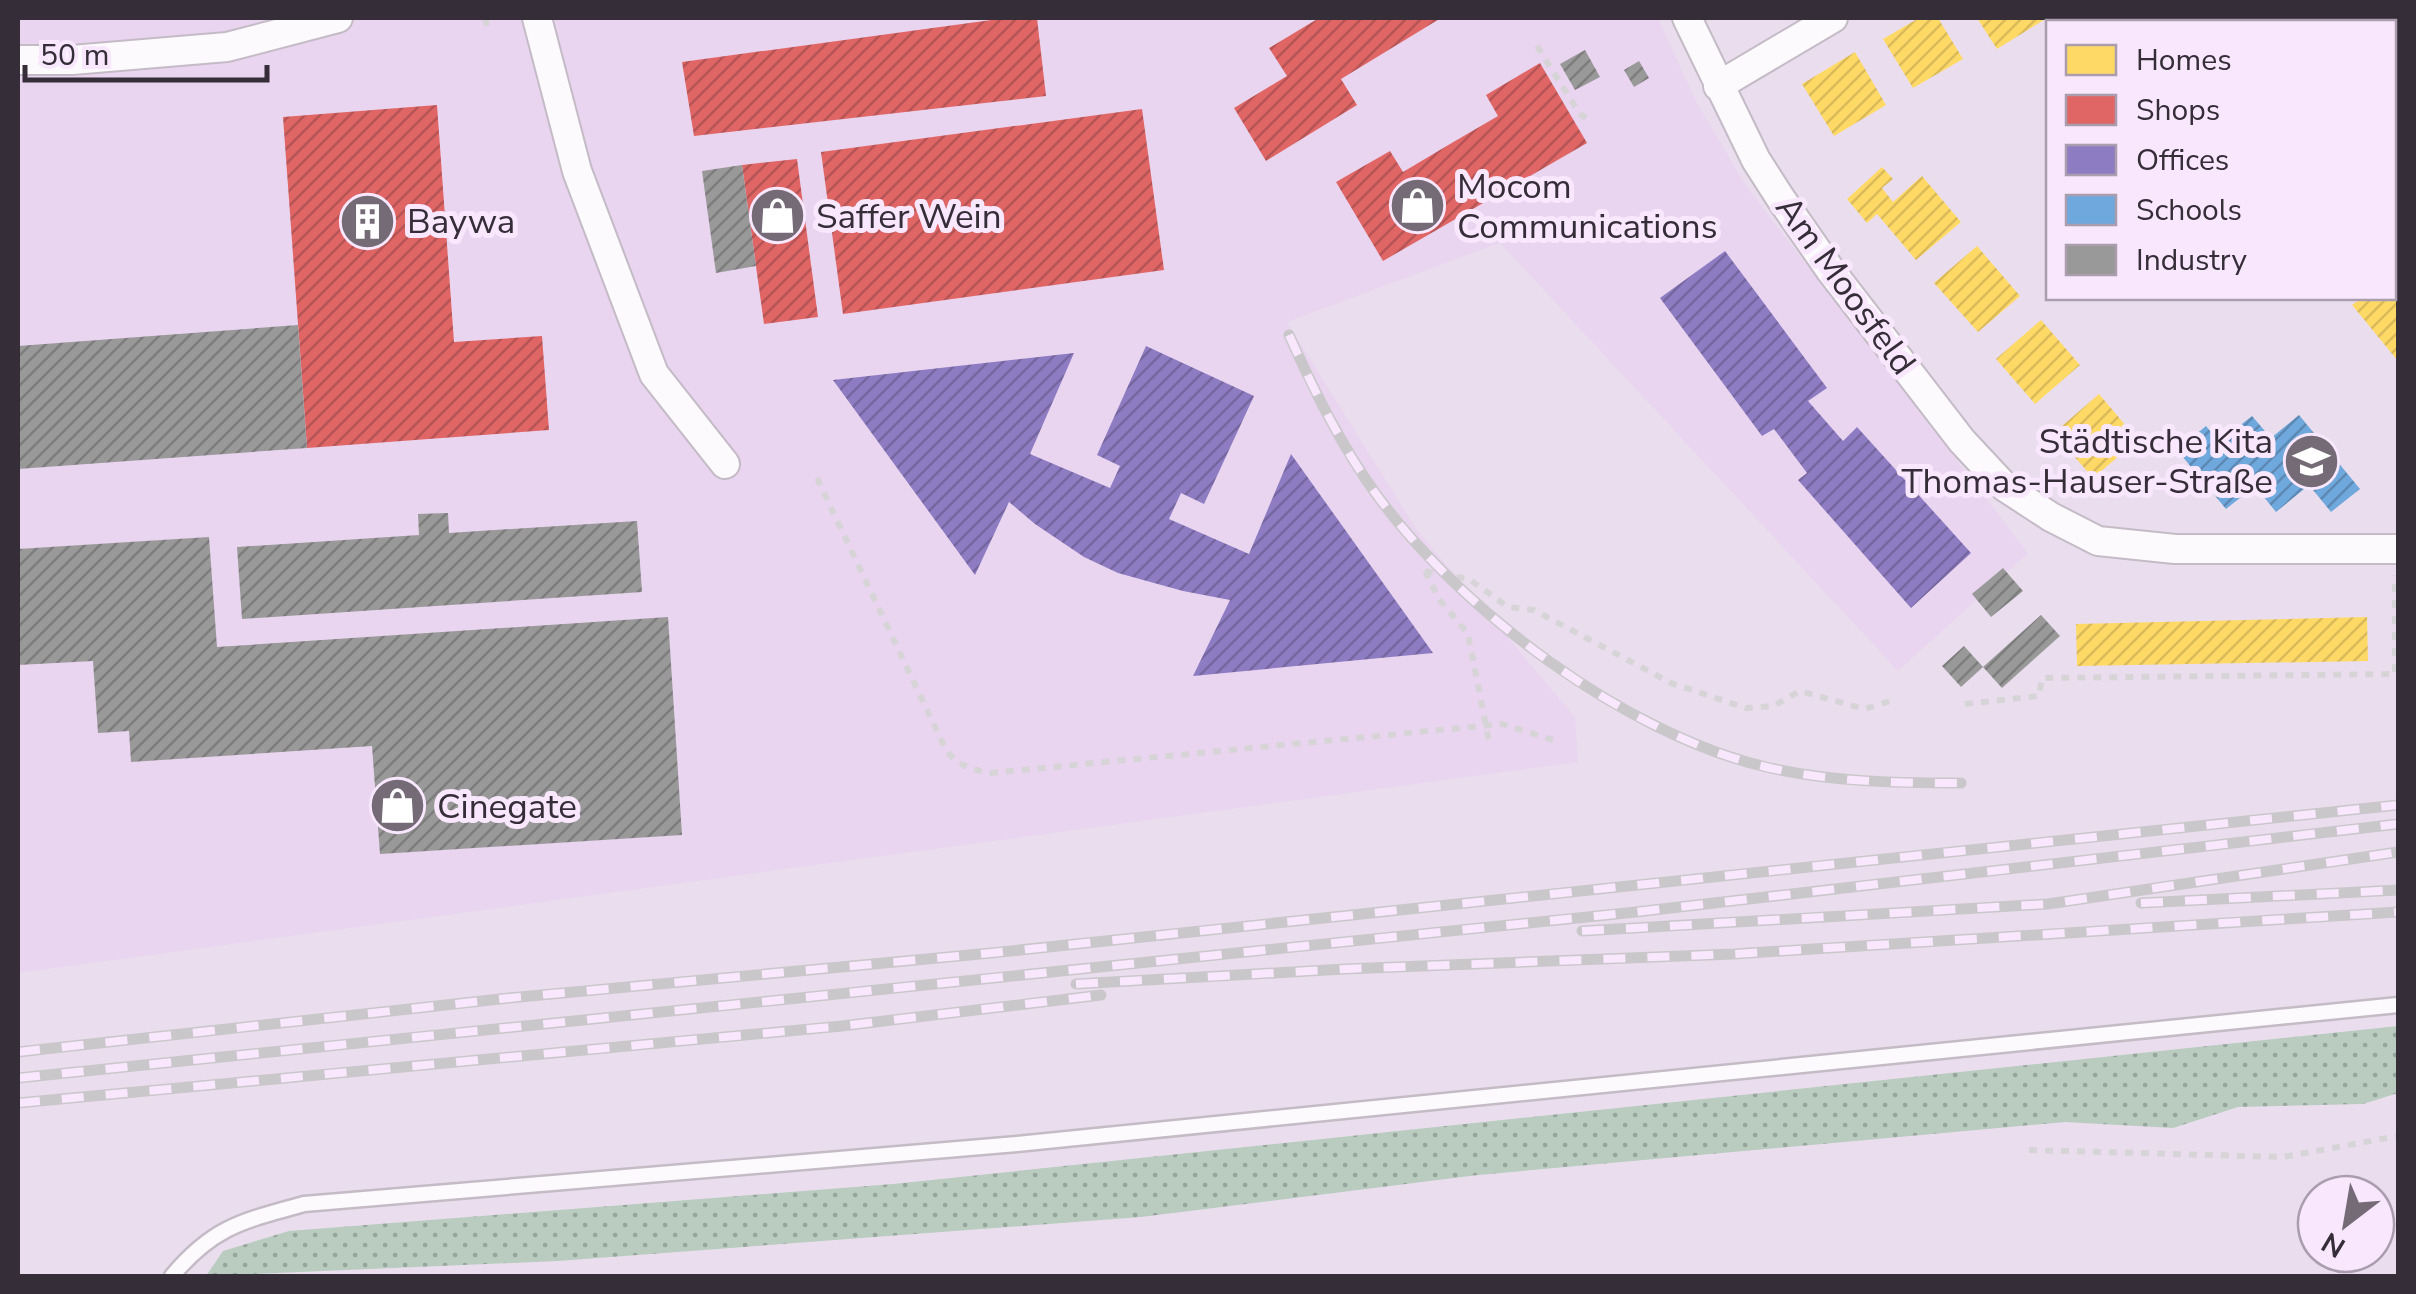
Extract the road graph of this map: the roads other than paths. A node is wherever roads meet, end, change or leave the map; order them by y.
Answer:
1 (338, 18) edge
2 (536, 18) edge
3 (1687, 18) edge
4 (1833, 18) edge
5 (18, 60) edge
6 (1718, 86) junction
7 (725, 464) dead end
8 (2397, 549) edge
9 (2398, 1004) edge
10 (172, 1276) edge

1 - 5 street
2 - 7 street
3 - 6 street, Am Moosfeld
4 - 6 street
6 - 8 street, Am Moosfeld
9 - 10 lane

